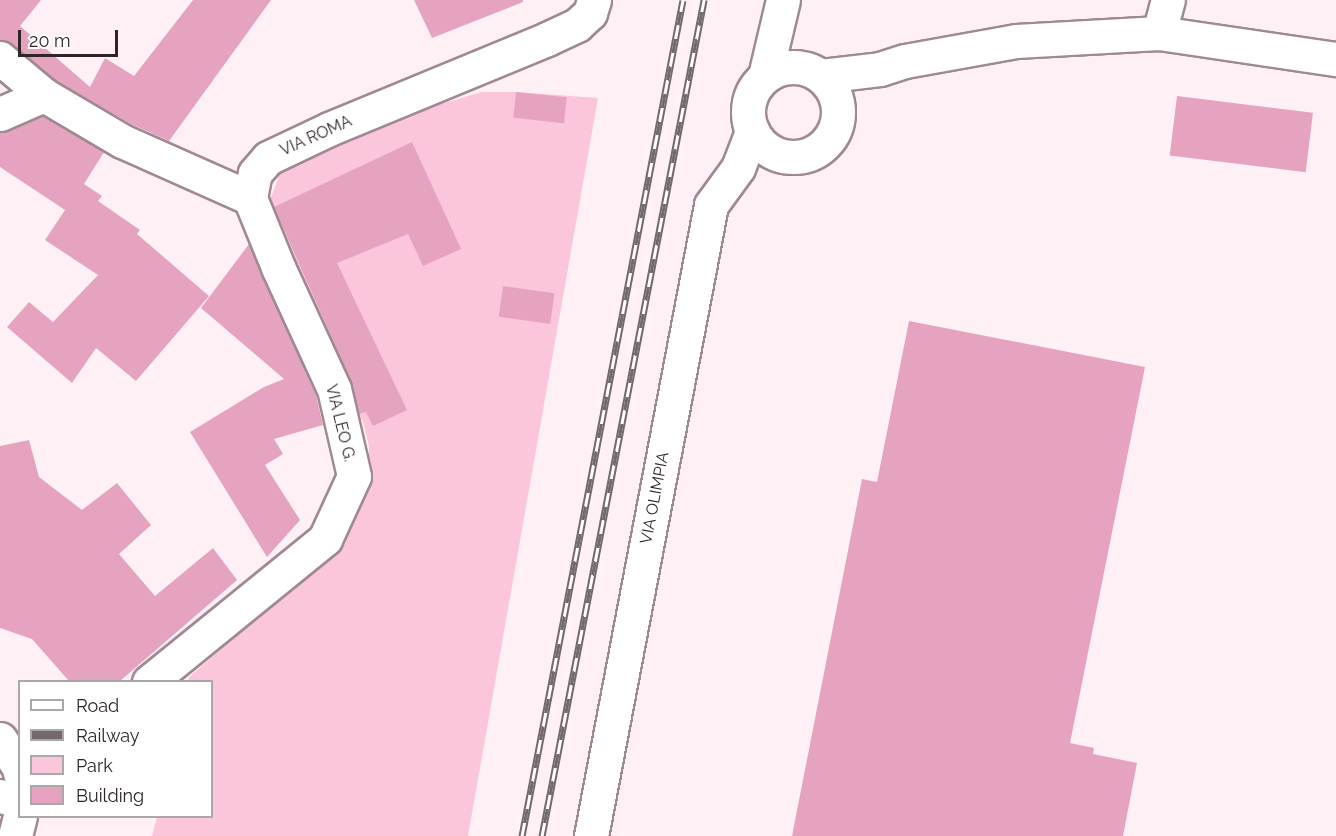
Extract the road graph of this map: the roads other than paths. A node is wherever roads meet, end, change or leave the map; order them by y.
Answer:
1 (594, 0) edge
2 (1168, 0) edge
3 (781, 12) edge
4 (1159, 33) junction
5 (0, 57) edge
6 (1336, 59) edge
7 (880, 69) junction
8 (815, 72) junction
9 (765, 76) junction
10 (44, 95) junction
11 (0, 114) edge
12 (839, 116) junction
13 (752, 131) junction
14 (786, 157) junction
15 (738, 168) junction
16 (250, 198) junction
17 (150, 680) edge
18 (0, 739) edge
19 (18, 766) edge
20 (0, 796) edge
21 (18, 800) edge
22 (20, 818) edge
23 (15, 836) edge
24 (591, 836) edge

1 - 16 street, VIA ROMA
2 - 4 street
3 - 8 street
3 - 9 street
4 - 6 street
4 - 7 street
5 - 10 street
7 - 8 street
7 - 12 street
8 - 9 street
8 - 12 street
9 - 13 street
10 - 11 street
10 - 16 street
12 - 14 street
13 - 14 street
13 - 15 street, VIA OLIMPIA
14 - 15 street
15 - 24 street, VIA OLIMPIA
16 - 17 street, VIA LEO G.
18 - 19 street
20 - 21 street
22 - 23 street

